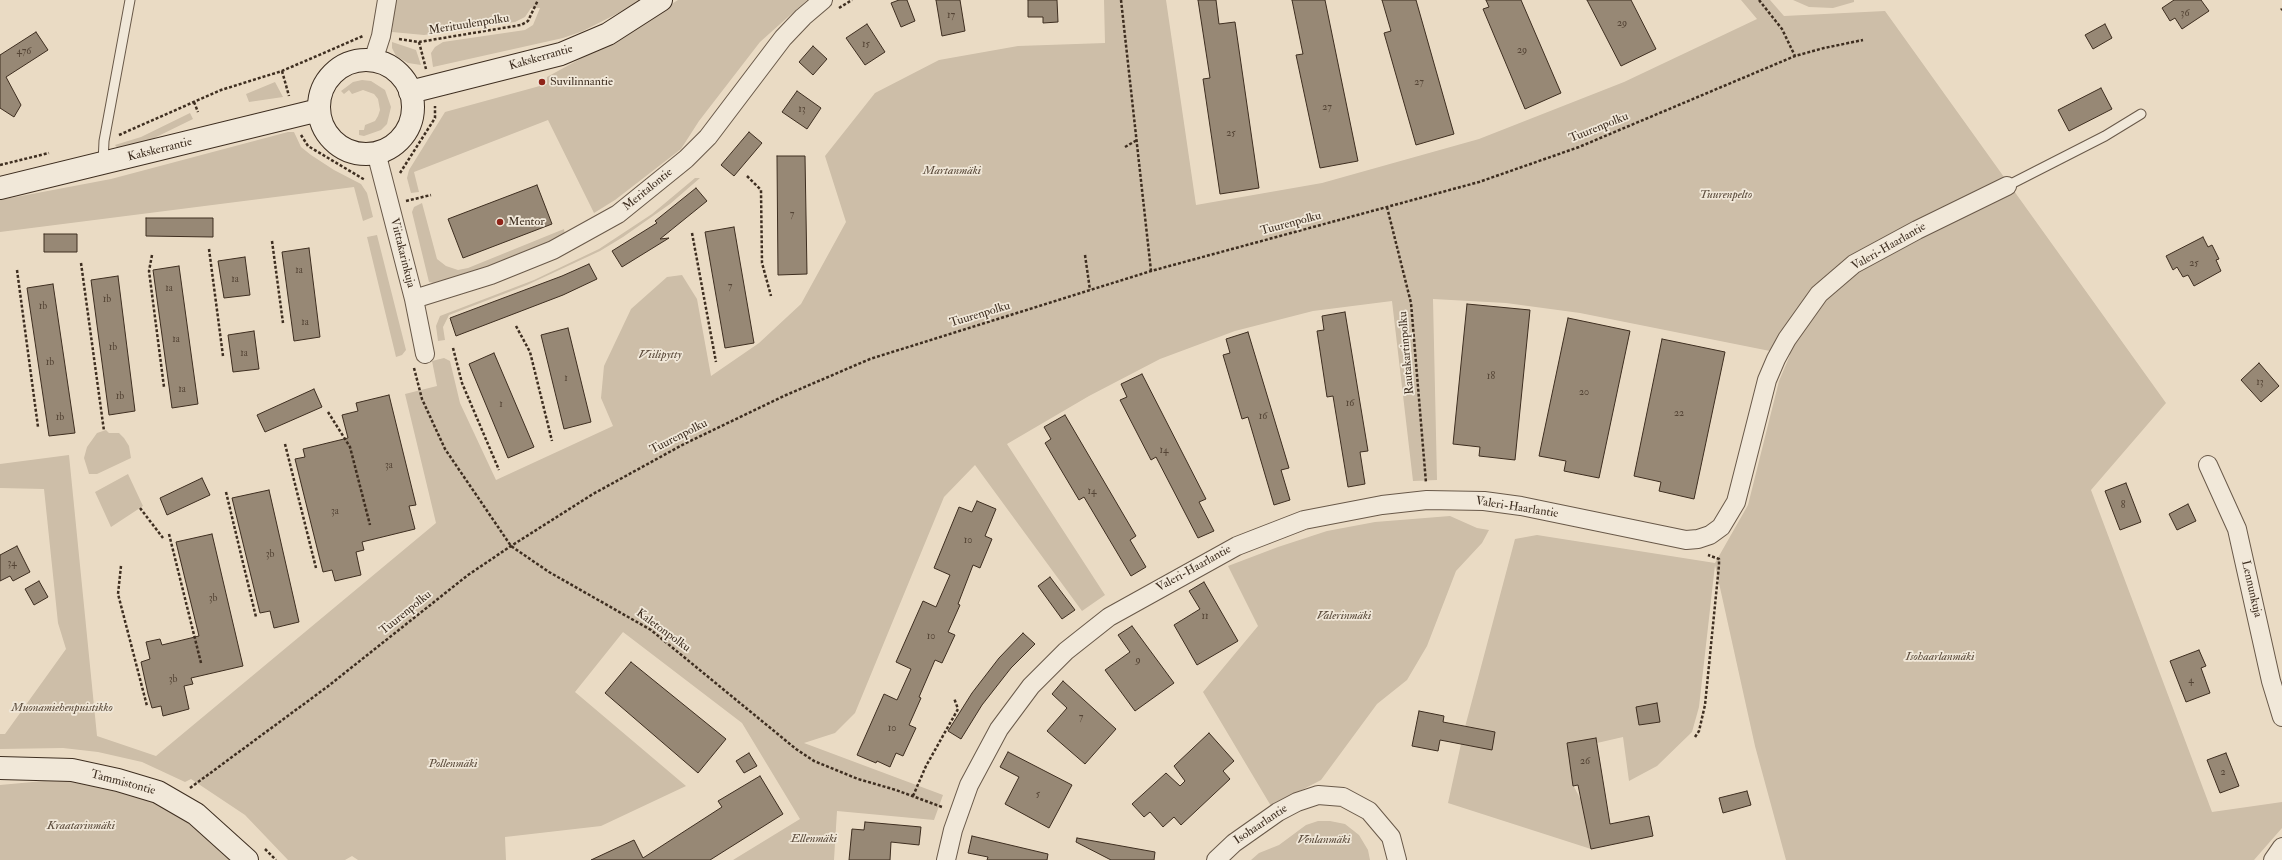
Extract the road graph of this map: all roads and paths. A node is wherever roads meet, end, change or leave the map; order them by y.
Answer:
1 (130, 0) edge
2 (387, 0) edge
3 (538, 0) edge
4 (661, 0) edge
5 (823, 0) edge
6 (1121, 0) edge
7 (1759, 0) edge
8 (367, 35) dead end
9 (396, 38) dead end
10 (1863, 40) dead end
11 (419, 42) junction
12 (1795, 56) junction
13 (373, 61) junction
14 (425, 68) dead end
15 (282, 71) junction
16 (410, 92) junction
17 (290, 97) dead end
18 (194, 102) junction
19 (435, 104) dead end
20 (319, 110) junction
21 (198, 112) dead end
22 (2141, 114) dead end
23 (300, 132) dead end
24 (1137, 140) junction
25 (104, 141) junction
26 (1125, 147) dead end
27 (376, 152) junction
28 (52, 153) dead end
29 (103, 164) junction
30 (0, 165) edge
31 (394, 175) dead end
32 (747, 176) dead end
33 (368, 181) dead end
34 (2007, 186) joint
35 (0, 188) edge
36 (431, 195) dead end
37 (406, 201) dead end
38 (1387, 207) junction
39 (692, 233) dead end
40 (272, 241) dead end
41 (209, 249) dead end
42 (152, 255) dead end
43 (1085, 255) dead end
44 (81, 263) dead end
45 (17, 270) dead end
46 (1151, 271) junction
47 (1090, 290) junction
48 (771, 296) dead end
49 (414, 299) junction
50 (283, 323) dead end
51 (516, 326) dead end
52 (453, 348) dead end
53 (425, 354) dead end
54 (223, 356) dead end
55 (716, 362) dead end
56 (164, 387) dead end
57 (420, 390) dead end
58 (328, 412) dead end
59 (38, 427) dead end
60 (104, 431) dead end
61 (552, 441) dead end
62 (285, 444) dead end
63 (2208, 465) dead end
64 (499, 470) dead end
65 (1426, 485) junction
66 (1433, 485) dead end
67 (1420, 486) dead end
68 (226, 492) dead end
69 (140, 508) dead end
70 (370, 526) dead end
71 (169, 534) dead end
72 (163, 538) dead end
73 (511, 546) junction
74 (1702, 554) dead end
75 (121, 566) dead end
76 (316, 568) dead end
77 (256, 617) dead end
78 (202, 663) dead end
79 (954, 698) dead end
80 (147, 706) dead end
81 (2282, 717) edge
82 (1695, 737) dead end
83 (0, 768) edge
84 (189, 789) dead end
85 (913, 796) junction
86 (946, 802) dead end
87 (938, 806) dead end
88 (944, 808) dead end
89 (2282, 847) edge
90 (248, 860) edge
91 (946, 860) edge
92 (1216, 860) edge
93 (1397, 860) edge
94 (2273, 860) edge

1 - 25 lane
2 - 13 street
3 - 11 path, Merituulenpolku
4 - 16 street, Kakskerrantie
5 - 49 street, Meritalontie
6 - 24 path
7 - 12 path
8 - 15 path
9 - 11 path, Merituulenpolku
10 - 12 path, Tuurenpolku
11 - 14 path
12 - 38 path, Tuurenpolku
13 - 16 street
13 - 20 street
15 - 17 path
15 - 18 path
16 - 27 street
18 - 21 path
18 - 25 path
19 - 31 path
20 - 27 street
20 - 29 street, Kakskerrantie
22 - 34 lane
23 - 33 path
24 - 26 path
24 - 46 path
25 - 29 lane
27 - 49 street, Viittakarinkuja
28 - 30 path
29 - 35 street, Kakskerrantie
32 - 48 path
34 - 91 street, Valeri-Haarlantie
36 - 37 path
38 - 46 path, Tuurenpolku
38 - 65 path, Rautakartinpolku
39 - 55 path
40 - 50 path
41 - 54 path
42 - 56 path
43 - 47 path
44 - 60 path
45 - 59 path
46 - 47 path, Tuurenpolku
47 - 73 path, Tuurenpolku
49 - 53 street, Viittakarinkuja
51 - 61 path
52 - 64 path
57 - 73 path, Kaletonpolku
58 - 70 path
62 - 76 path
63 - 81 street, Lennunkuja
65 - 66 path
65 - 67 path
68 - 77 path
69 - 72 path
71 - 78 path
73 - 84 path, Tuurenpolku
73 - 85 path, Kaletonpolku
74 - 82 path
75 - 80 path
79 - 85 path
83 - 90 street, Tammistontie
85 - 87 path, Kaletonpolku
86 - 88 path
89 - 94 street
92 - 93 street, Isohaarlantie

